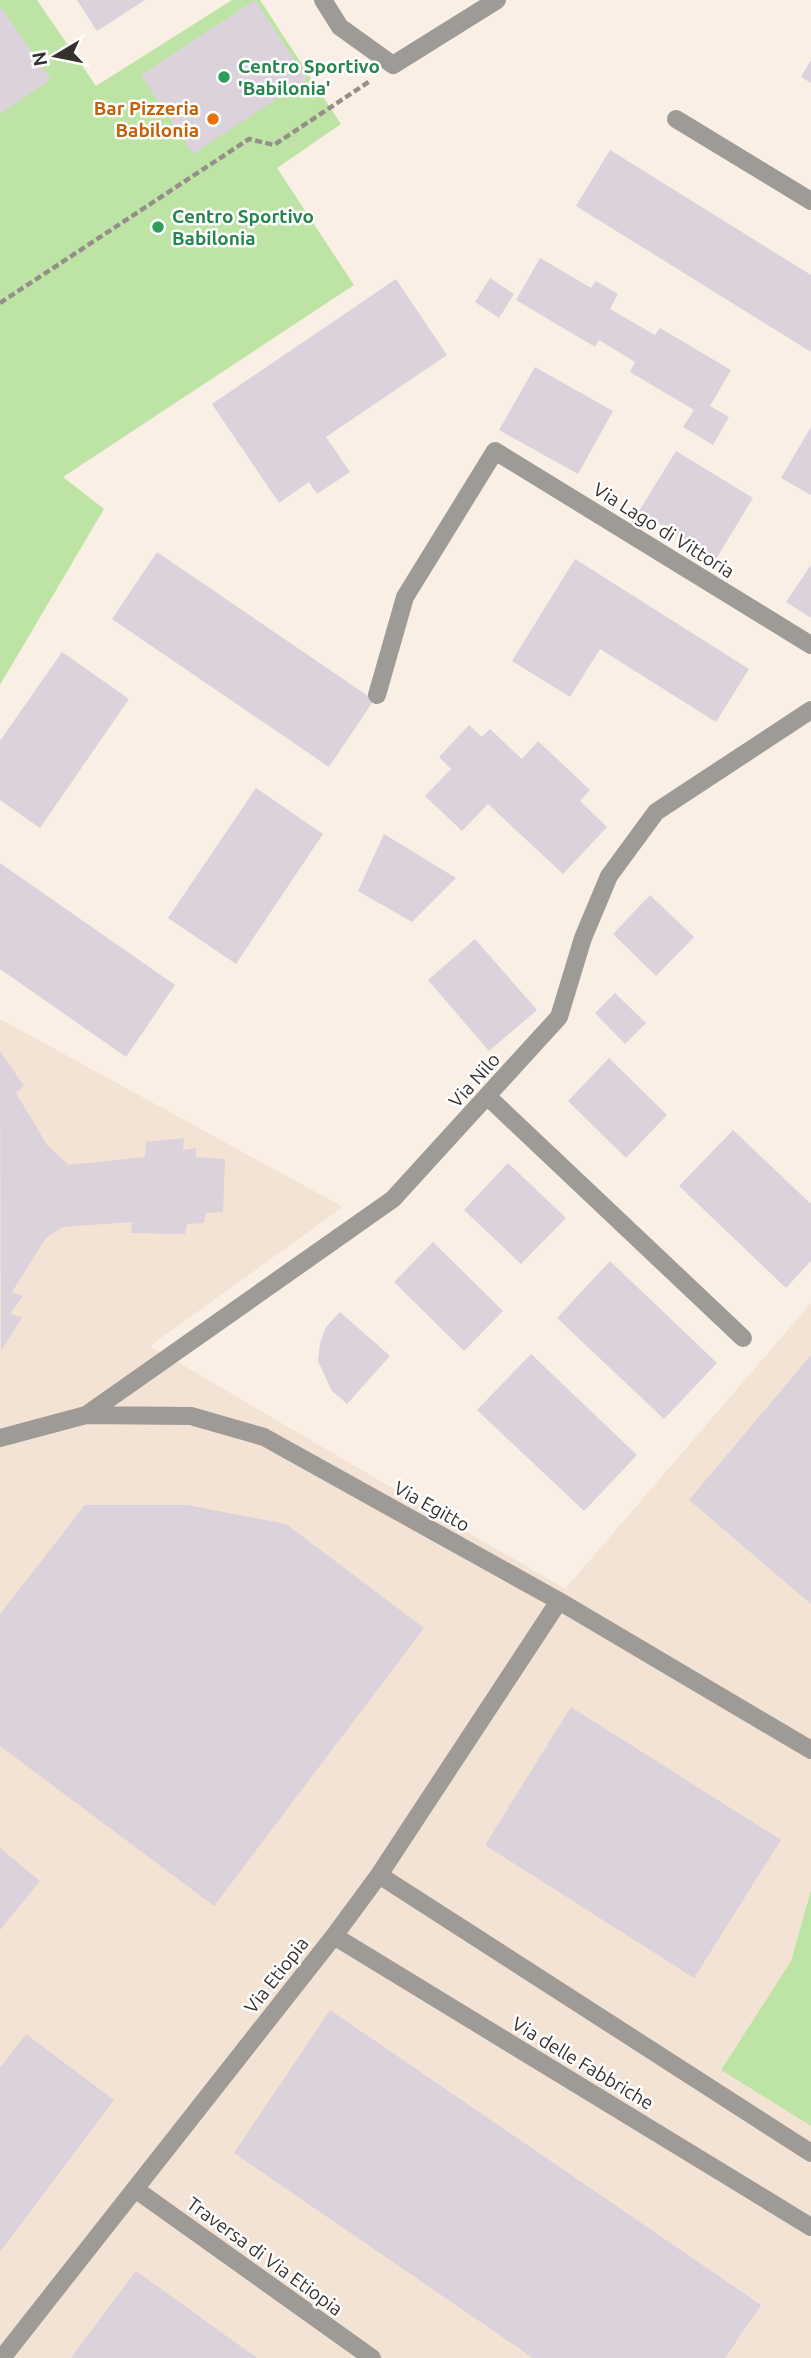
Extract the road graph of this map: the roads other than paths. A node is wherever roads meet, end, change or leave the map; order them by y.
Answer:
1 (323, 0) edge
2 (497, 0) edge
3 (676, 119) dead end
4 (811, 201) edge
5 (811, 645) edge
6 (377, 695) dead end
7 (811, 710) edge
8 (487, 1097) junction
9 (743, 1338) dead end
10 (86, 1415) junction
11 (0, 1437) edge
12 (559, 1601) junction
13 (811, 1750) edge
14 (379, 1875) junction
15 (334, 1936) junction
16 (811, 2153) edge
17 (135, 2189) junction
18 (811, 2227) edge
19 (2, 2358) edge
20 (372, 2358) edge

1 - 2 street
3 - 4 street
5 - 6 street, Via Lago di Vittoria
7 - 8 street, Via Nilo
8 - 9 street
8 - 10 street, Via Nilo
10 - 11 street, Via Egitto
10 - 12 street, Via Egitto
12 - 13 street, Via Egitto
12 - 14 street, Via Etiopia
14 - 15 street, Via Etiopia
14 - 16 street
15 - 17 street, Via Etiopia
15 - 18 street, Via delle Fabbriche
17 - 19 street, Via Etiopia
17 - 20 street, Traversa di Via Etiopia

